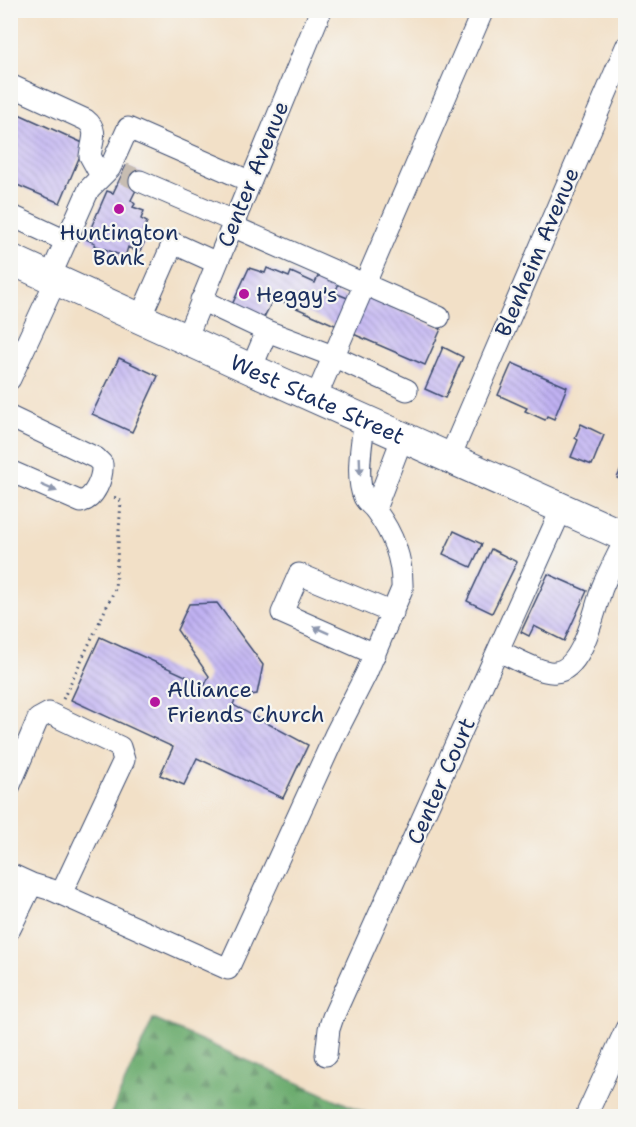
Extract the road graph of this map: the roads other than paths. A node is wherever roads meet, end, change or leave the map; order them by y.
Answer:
1 (321, 10) edge
2 (483, 10) edge
3 (626, 47) edge
4 (10, 85) edge
5 (118, 175) junction
6 (249, 181) junction
7 (10, 216) edge
8 (232, 224) junction
9 (66, 241) junction
10 (10, 259) edge
11 (216, 263) junction
12 (53, 278) junction
13 (365, 284) junction
14 (201, 300) junction
15 (439, 317) dead end
16 (140, 318) junction
17 (267, 331) junction
18 (186, 339) junction
19 (333, 356) junction
20 (13, 366) edge
21 (251, 369) junction
22 (407, 390) dead end
23 (316, 397) junction
24 (10, 417) edge
25 (365, 419) junction
26 (402, 436) junction
27 (450, 457) junction
28 (10, 471) edge
29 (562, 508) junction
30 (375, 509) junction
31 (626, 538) edge
32 (393, 613) junction
33 (499, 651) junction
34 (375, 654) junction
35 (10, 785) edge
36 (10, 874) edge
37 (32, 884) junction
38 (61, 894) junction
39 (10, 929) edge
40 (626, 1029) edge
41 (326, 1055) dead end
42 (586, 1116) edge

1 - 6 street, Center Avenue
2 - 13 street
3 - 27 street, Blenheim Avenue
4 - 5 street
5 - 6 street
5 - 8 street
5 - 9 street
6 - 8 street, Center Avenue
7 - 9 street
8 - 11 street, Center Avenue
8 - 13 street
9 - 12 street
10 - 12 highway, West State Street
11 - 14 street, Center Avenue
11 - 16 street
12 - 16 highway, West State Street
12 - 20 street
13 - 15 street
13 - 19 street
14 - 17 street
14 - 18 street, Center Avenue
16 - 18 highway, West State Street
17 - 19 street
17 - 21 street
18 - 21 highway, West State Street
19 - 22 street
19 - 23 street
21 - 23 highway, West State Street
23 - 25 highway, West State Street
28 -> 24 street
25 - 26 highway, West State Street
25 -> 30 street
26 - 27 highway, West State Street
26 - 30 street
27 - 29 highway, West State Street
29 - 31 highway, West State Street
29 - 33 street, Center Court
30 - 32 street
31 - 33 street
32 - 34 street
34 -> 32 street
33 - 41 street, Center Court
34 - 38 street
35 - 38 street
36 - 37 street
37 - 38 street
37 - 39 street
40 - 42 street

